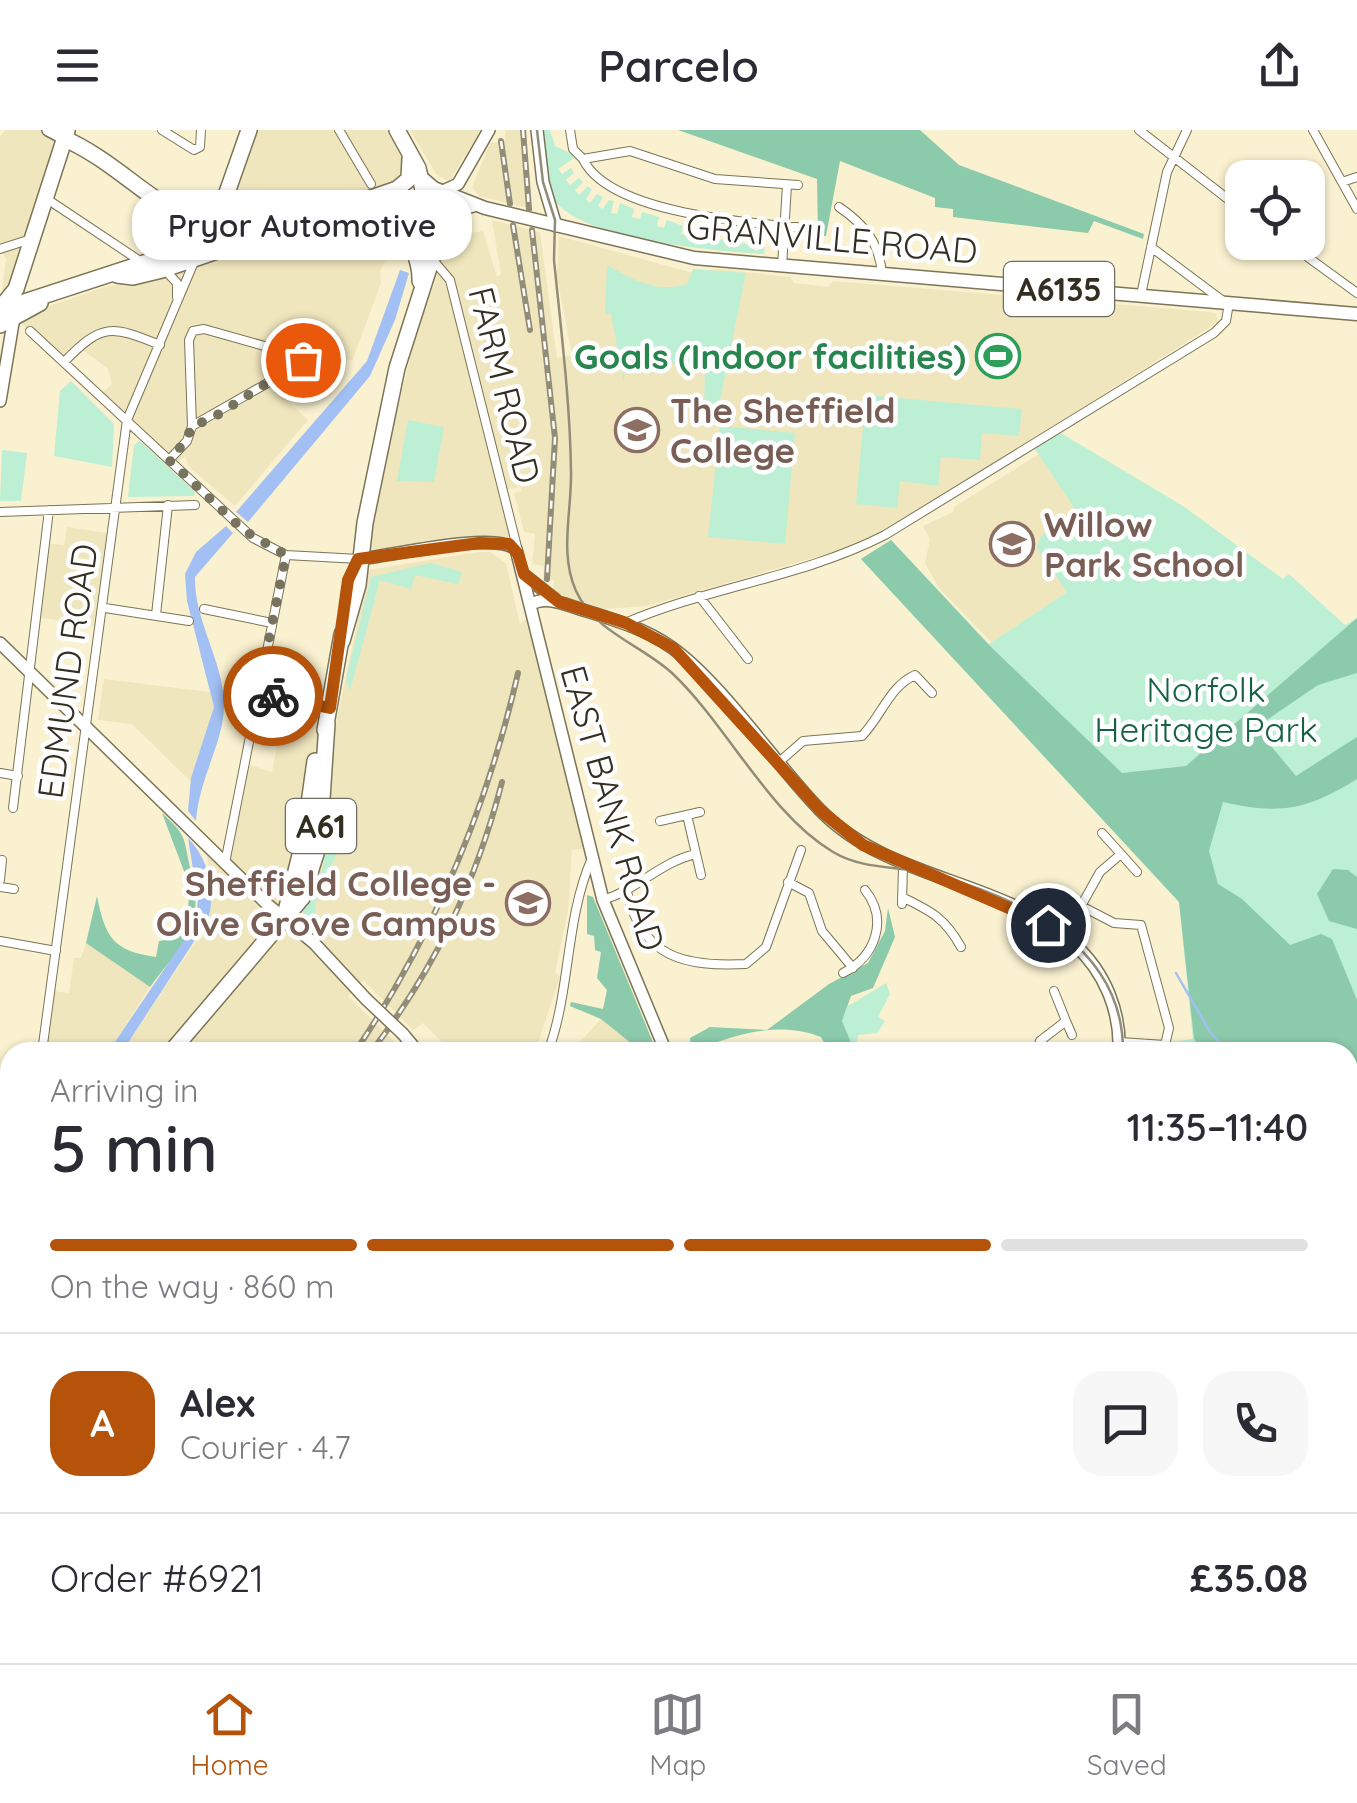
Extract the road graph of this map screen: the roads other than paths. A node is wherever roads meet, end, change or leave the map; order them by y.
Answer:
1 (48, 130) edge
2 (162, 130) edge
3 (202, 130) edge
4 (249, 130) edge
5 (339, 130) edge
6 (397, 130) edge
7 (489, 130) edge
8 (537, 130) edge
9 (570, 130) edge
10 (1139, 130) edge
11 (1187, 130) edge
12 (1314, 130) edge
13 (66, 134) edge
14 (408, 150) junction
15 (582, 159) junction
16 (1172, 159) junction
17 (420, 176) junction
18 (1357, 178) edge
19 (1342, 182) junction
20 (371, 184) dead end
21 (787, 185) junction
22 (798, 185) dead end
23 (443, 191) junction
24 (44, 198) junction
25 (1225, 198) edge
26 (347, 207) junction
27 (839, 207) dead end
28 (485, 208) junction
29 (1357, 208) edge
30 (556, 226) junction
31 (784, 226) junction
32 (806, 228) dead end
33 (212, 230) junction
34 (398, 230) junction
35 (259, 234) junction
36 (435, 235) junction
37 (32, 239) junction
38 (1150, 247) junction
39 (0, 249) edge
40 (198, 258) junction
41 (433, 260) junction
42 (1312, 260) edge
43 (144, 263) junction
44 (782, 267) junction
45 (162, 270) junction
46 (117, 275) junction
47 (882, 275) junction
48 (420, 290) junction
49 (1357, 293) edge
50 (1141, 296) junction
51 (1227, 303) junction
52 (176, 306) junction
53 (3, 314) edge
54 (1357, 314) edge
55 (30, 331) dead end
56 (160, 345) junction
57 (0, 348) edge
58 (64, 362) junction
59 (3, 376) edge
60 (0, 402) edge
61 (126, 420) junction
62 (192, 426) junction
63 (169, 460) junction
64 (168, 505) junction
65 (116, 506) junction
66 (195, 506) dead end
67 (49, 510) junction
68 (0, 512) edge
69 (512, 530) junction
70 (496, 544) junction
71 (286, 555) junction
72 (358, 559) junction
73 (520, 559) junction
74 (524, 574) junction
75 (699, 596) junction
76 (559, 602) junction
77 (530, 604) junction
78 (105, 608) junction
79 (204, 609) dead end
80 (656, 610) junction
81 (156, 615) junction
82 (189, 621) dead end
83 (272, 623) junction
84 (626, 623) junction
85 (640, 630) junction
86 (0, 642) edge
87 (748, 658) dead end
88 (30, 670) junction
89 (258, 693) junction
90 (932, 693) dead end
91 (328, 715) junction
92 (88, 728) junction
93 (778, 763) junction
94 (0, 773) edge
95 (18, 776) junction
96 (13, 808) dead end
97 (700, 812) dead end
98 (688, 815) junction
99 (660, 821) dead end
100 (1102, 832) dead end
101 (801, 850) dead end
102 (696, 854) junction
103 (1121, 854) junction
104 (592, 857) junction
105 (2, 860) edge
106 (225, 863) junction
107 (903, 865) junction
108 (1137, 872) dead end
109 (701, 875) dead end
110 (788, 882) junction
111 (600, 883) junction
112 (0, 884) edge
113 (14, 889) dead end
114 (628, 892) junction
115 (579, 894) junction
116 (1062, 896) dead end
117 (604, 900) junction
118 (860, 902) dead end
119 (1081, 906) junction
120 (284, 919) junction
121 (0, 942) edge
122 (960, 948) dead end
123 (56, 950) junction
124 (853, 968) junction
125 (843, 973) dead end
126 (1054, 991) dead end
127 (1066, 1021) junction
128 (1072, 1035) dead end
129 (43, 1042) edge
130 (179, 1042) edge
131 (409, 1042) edge
132 (551, 1042) edge
133 (662, 1042) edge
134 (1040, 1042) edge
135 (1119, 1042) edge
136 (1166, 1042) edge

1 - 13 street
2 - 3 street
4 - 33 highway
5 - 20 street
6 - 14 highway, A61
7 - 23 street
8 - 30 street
9 - 15 street
10 - 16 street
11 - 16 street
12 - 19 street
13 - 24 highway
13 - 33 highway
14 - 17 highway, A61
14 - 26 highway
15 - 21 street
15 - 31 street
16 - 25 street
16 - 38 street
17 - 23 main road, GRANVILLE ROAD / A6135
17 - 36 highway, A61
18 - 19 street
19 - 29 street
21 - 22 street
21 - 31 street
23 - 28 main road, GRANVILLE ROAD / A6135
24 - 37 highway
24 - 43 street
26 - 34 highway
26 - 35 highway
27 - 47 street
28 - 30 main road, GRANVILLE ROAD / A6135
28 - 36 main road
30 - 44 main road, GRANVILLE ROAD / A6135
31 - 32 street
31 - 44 street
33 - 35 highway
33 - 43 highway
34 - 36 main road
34 - 48 highway
35 - 40 highway
36 - 41 highway, A61
37 - 39 street
37 - 53 highway
38 - 50 street
38 - 51 street
40 - 45 highway
40 - 52 street, EDMUND ROAD
41 - 48 highway, A61
41 - 69 street, FARM ROAD
42 - 49 street
43 - 46 highway
44 - 47 main road, GRANVILLE ROAD / A6135
45 - 46 highway
45 - 52 street
46 - 53 highway
47 - 50 main road, GRANVILLE ROAD / A6135
48 - 72 highway, A61
50 - 51 main road, GRANVILLE ROAD / A6135
51 - 54 main road, GRANVILLE ROAD / A6135
51 - 75 street
52 - 56 street, EDMUND ROAD
53 - 59 street
55 - 58 street
56 - 58 street
56 - 61 street, EDMUND ROAD
57 - 59 street
58 - 61 street
59 - 60 street
61 - 63 street
61 - 65 street, EDMUND ROAD
62 - 62 street
62 - 63 street
63 - 71 street
64 - 65 street
64 - 66 street
64 - 81 street
65 - 67 street
65 - 78 street, EDMUND ROAD
67 - 68 street
67 - 88 street
69 - 70 street, FARM ROAD
69 - 73 street, FARM ROAD
70 - 72 street
70 - 73 street
70 - 74 street
71 - 72 street
71 - 83 street
72 - 91 highway, A61
73 - 74 street, EAST BANK ROAD
74 - 76 street
74 - 77 street, EAST BANK ROAD
75 - 80 street
75 - 87 street
76 - 77 street
76 - 84 street
77 - 104 street, EAST BANK ROAD
78 - 81 street
78 - 92 street, EDMUND ROAD
79 - 83 street
80 - 84 street
80 - 85 street
81 - 82 street
83 - 89 street
84 - 85 street
85 - 93 street
86 - 88 street
88 - 92 street
88 - 95 street
89 - 91 street
89 - 106 street
90 - 93 street
91 - 120 highway, A61
92 - 106 street
92 - 123 street, EDMUND ROAD
93 - 107 street
94 - 95 street
95 - 96 street
97 - 98 street
98 - 99 street
98 - 102 street
100 - 103 street
101 - 110 street
102 - 109 street
102 - 114 street
103 - 108 street
103 - 119 street
104 - 111 street, EAST BANK ROAD
104 - 115 street
105 - 112 street
106 - 120 street
107 - 122 street
107 - 135 street
110 - 114 street
110 - 124 street
111 - 115 street
111 - 117 street, EAST BANK ROAD
112 - 113 street
114 - 117 street
115 - 132 street
116 - 119 street
117 - 133 street, EAST BANK ROAD
118 - 124 street
119 - 136 street
120 - 130 highway, A61
120 - 131 street, bridge
121 - 123 street
123 - 129 street, EDMUND ROAD
124 - 125 street
126 - 127 street
127 - 128 street
127 - 134 street

